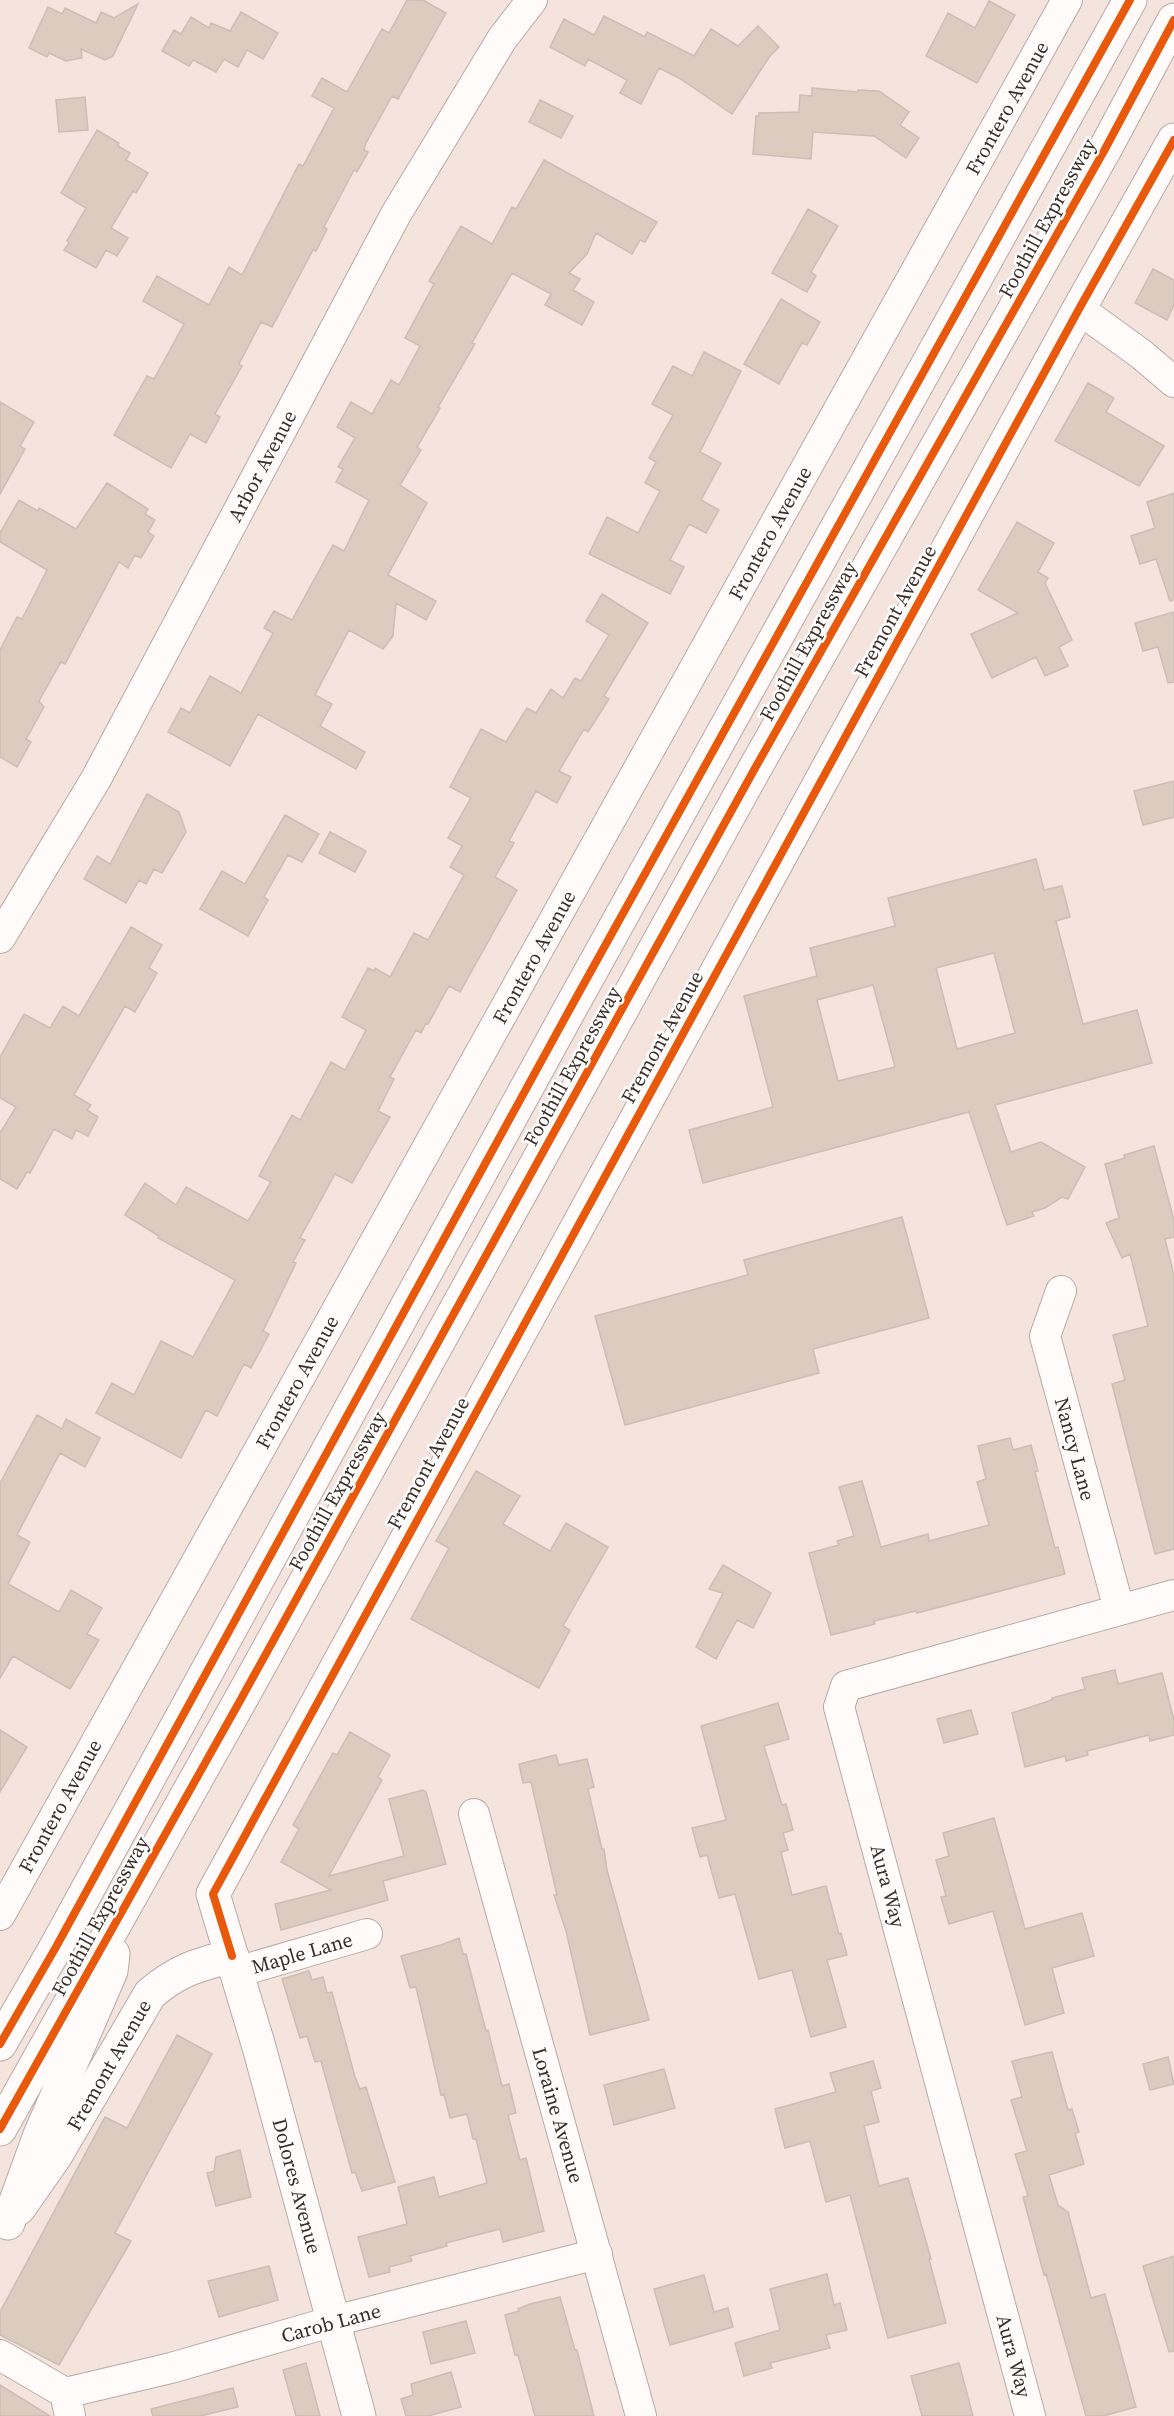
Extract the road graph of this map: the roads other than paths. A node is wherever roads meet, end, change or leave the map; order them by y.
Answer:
1 (532, 0) edge
2 (1067, 0) edge
3 (1130, 0) edge
4 (1174, 20) edge
5 (1174, 140) edge
6 (1078, 309) junction
7 (1174, 382) edge
8 (0, 938) edge
9 (1060, 1291) dead end
10 (1174, 1594) edge
11 (1119, 1609) junction
12 (474, 1814) dead end
13 (0, 1915) edge
14 (116, 1919) junction
15 (367, 1934) dead end
16 (56, 1947) junction
17 (234, 1964) junction
18 (0, 2000) edge
19 (0, 2044) edge
20 (0, 2128) edge
21 (597, 2254) junction
22 (334, 2321) junction
23 (0, 2355) edge
24 (68, 2404) edge
25 (359, 2416) edge
26 (641, 2416) edge
27 (1030, 2416) edge

1 - 8 street, Arbor Avenue
2 - 13 street, Frontero Avenue
3 - 16 main road, Foothill Expressway
4 - 14 main road, Foothill Expressway
5 - 6 main road, Fremont Avenue
6 - 7 street
6 - 17 main road, Fremont Avenue
9 - 11 street, Nancy Lane
10 - 11 street, Aura Way
11 - 27 street, Aura Way
12 - 21 street, Loraine Avenue
14 - 17 main road, Fremont Avenue
14 - 20 main road, Foothill Expressway
15 - 17 street, Maple Lane
16 - 18 main road
16 - 19 main road, Foothill Expressway
17 - 22 main road, Dolores Avenue
21 - 22 street, Carob Lane
21 - 26 street, Loraine Avenue
22 - 24 street, Carob Lane
22 - 25 main road, Dolores Avenue
23 - 24 street

